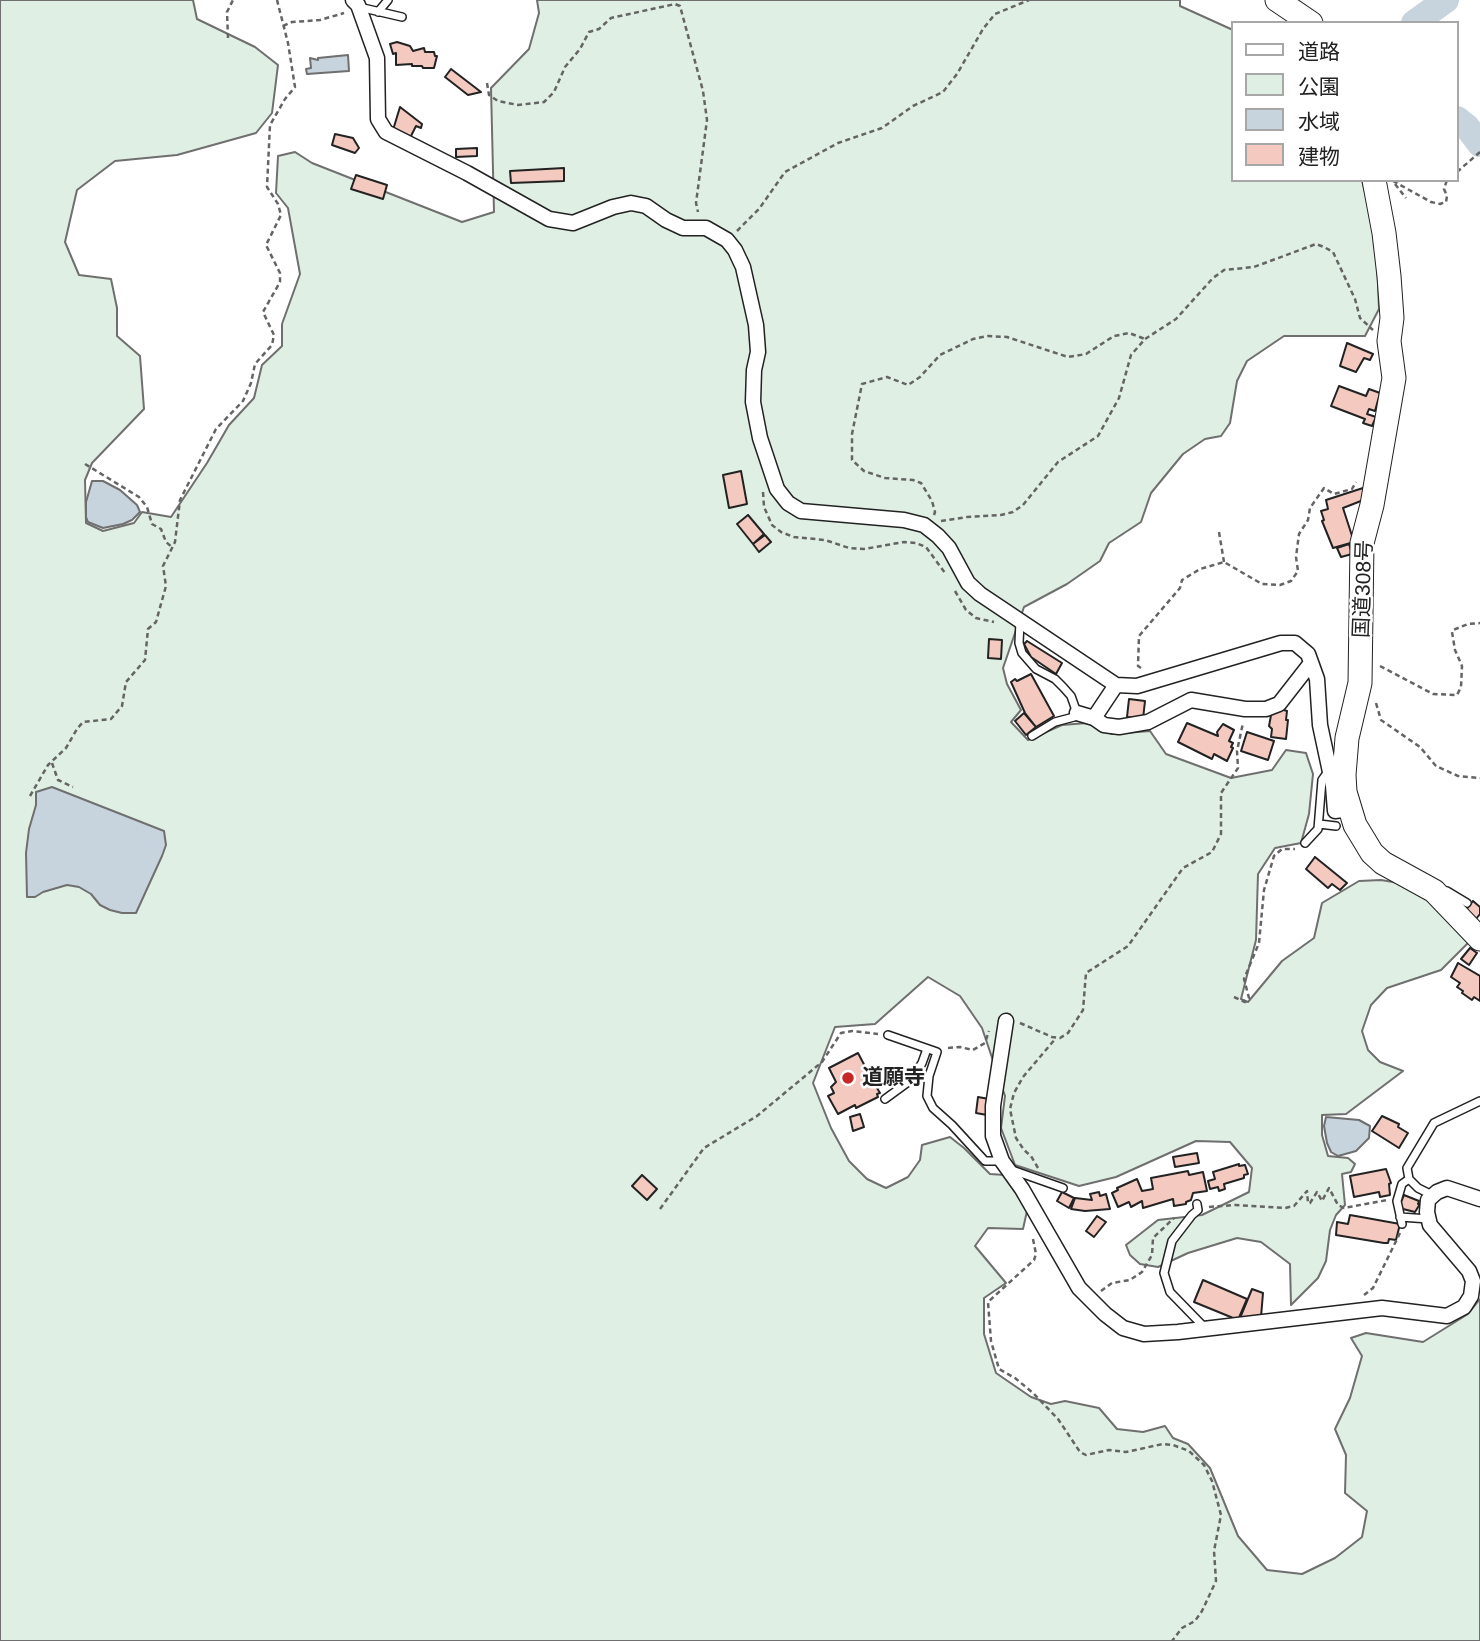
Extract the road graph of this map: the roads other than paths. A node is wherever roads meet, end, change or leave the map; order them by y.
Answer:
1 (388, 0) edge
2 (1277, 0) edge
3 (356, 4) edge
4 (378, 12) junction
5 (402, 17) dead end
6 (1308, 21) edge
7 (1374, 182) edge
8 (1017, 620) junction
9 (1311, 663) junction
10 (1116, 685) junction
11 (1077, 713) junction
12 (1094, 718) junction
13 (1032, 736) dead end
14 (1329, 769) junction
15 (1342, 818) junction
16 (1319, 824) junction
17 (1305, 844) road end
18 (1422, 884) junction
19 (1467, 904) dead end
20 (1480, 939) edge
21 (1006, 1021) road end
22 (888, 1035) road end
23 (927, 1049) junction
24 (885, 1099) dead end
25 (1480, 1101) edge
26 (1005, 1165) junction
27 (1409, 1178) junction
28 (1063, 1188) dead end
29 (1433, 1195) junction
30 (1480, 1199) edge
31 (1197, 1207) road end
32 (1429, 1220) junction
33 (1206, 1328) junction

1 - 4 lane
2 - 6 highway
3 - 4 lane
3 - 8 street
4 - 5 lane
7 - 15 highway, 国道308号
8 - 10 street
8 - 11 lane
9 - 10 street
9 - 12 street
9 - 14 street
10 - 12 street
11 - 12 street
11 - 13 lane
14 - 15 street
14 - 16 lane
15 - 16 lane
15 - 18 highway, 国道308号
16 - 17 lane
18 - 19 lane
18 - 20 highway, 国道308号
21 - 26 street
22 - 23 lane
23 - 24 lane
23 - 26 lane
25 - 27 lane
26 - 28 lane
26 - 33 street
27 - 29 lane
27 - 32 lane
29 - 30 street
29 - 32 street
31 - 33 lane
32 - 33 street

